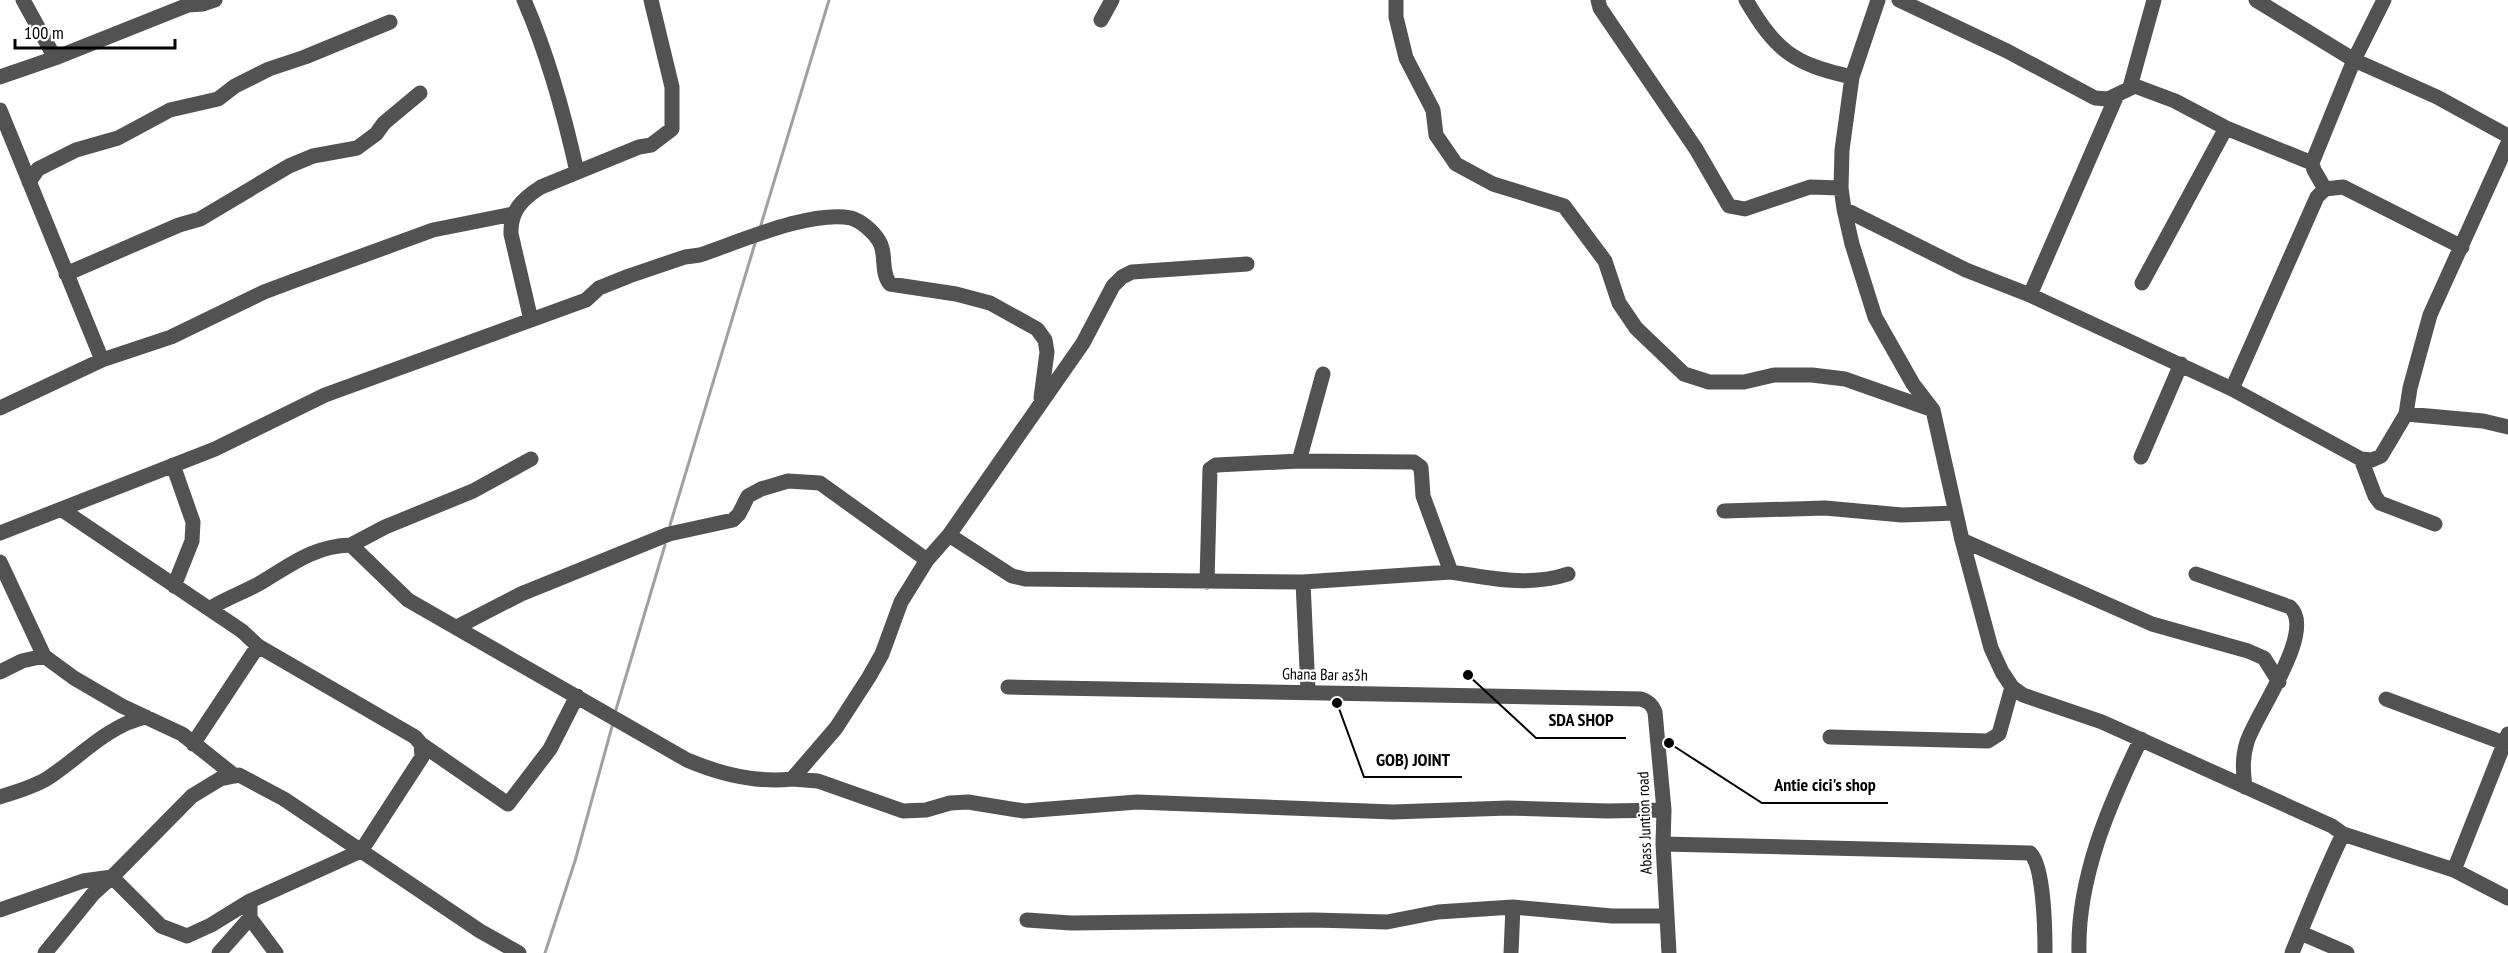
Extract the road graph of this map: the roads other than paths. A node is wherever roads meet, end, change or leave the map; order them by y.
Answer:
1 (23, 0) edge
2 (215, 0) edge
3 (524, 0) edge
4 (651, 0) edge
5 (1112, 0) edge
6 (1396, 0) edge
7 (1598, 0) edge
8 (1746, 0) edge
9 (1878, 0) edge
10 (1899, 0) edge
11 (2154, 0) edge
12 (2256, 0) edge
13 (2384, 0) edge
14 (1101, 20) dead end
15 (390, 22) dead end
16 (55, 58) junction
17 (2354, 60) junction
18 (0, 77) edge
19 (1852, 77) junction
20 (2130, 87) junction
21 (420, 93) dead end
22 (2117, 95) junction
23 (0, 110) edge
24 (2226, 128) junction
25 (2508, 136) edge
26 (2508, 143) edge
27 (2313, 163) junction
28 (577, 172) junction
29 (29, 182) junction
30 (1841, 188) junction
31 (2325, 189) junction
32 (1844, 209) junction
33 (513, 214) junction
34 (2462, 247) junction
35 (1247, 264) dead end
36 (66, 274) junction
37 (2142, 283) dead end
38 (2030, 295) junction
39 (531, 320) junction
40 (102, 360) junction
41 (2181, 364) junction
42 (1323, 374) dead end
43 (2232, 389) junction
44 (1041, 401) junction
45 (0, 408) edge
46 (1932, 410) junction
47 (2406, 414) junction
48 (2508, 427) edge
49 (2141, 458) dead end
50 (531, 459) dead end
51 (2361, 459) junction
52 (1299, 460) junction
53 (173, 465) junction
54 (61, 508) junction
55 (1724, 511) dead end
56 (1956, 513) junction
57 (2435, 524) dead end
58 (0, 533) edge
59 (949, 535) junction
60 (1962, 540) junction
61 (351, 545) junction
62 (927, 560) junction
63 (0, 562) edge
64 (1451, 572) junction
65 (1568, 574) dead end
66 (2196, 574) dead end
67 (1207, 582) junction
68 (1303, 582) junction
69 (174, 586) junction
70 (209, 609) junction
71 (457, 627) junction
72 (258, 646) junction
73 (44, 656) junction
74 (0, 672) edge
75 (2279, 682) junction
76 (1008, 687) dead end
77 (2012, 687) junction
78 (1308, 691) junction
79 (577, 696) junction
80 (1641, 699) joint
81 (2386, 699) dead end
82 (146, 717) junction
83 (1830, 737) dead end
84 (2141, 739) junction
85 (2506, 739) edge
86 (193, 744) junction
87 (421, 744) junction
88 (236, 776) junction
89 (792, 779) junction
90 (2245, 787) junction
91 (0, 797) edge
92 (1664, 810) junction
93 (2343, 834) junction
94 (1663, 844) junction
95 (362, 851) junction
96 (2454, 870) junction
97 (112, 877) junction
98 (2508, 898) edge
99 (250, 901) junction
100 (1513, 908) junction
101 (0, 910) edge
102 (1667, 916) junction
103 (250, 918) junction
104 (1028, 920) dead end
105 (2301, 933) junction
106 (45, 953) edge
107 (219, 953) edge
108 (276, 953) edge
109 (519, 953) edge
110 (1511, 953) edge
111 (1669, 953) edge
112 (2045, 953) edge
113 (2079, 953) edge
114 (2292, 953) edge
115 (2347, 953) edge

1 - 16 street
2 - 16 street
3 - 28 street
4 - 28 street
5 - 14 street
6 - 46 street
7 - 30 street
8 - 19 street
9 - 19 street
10 - 22 street
11 - 20 street
12 - 17 street
13 - 17 street
15 - 29 street
16 - 18 street
17 - 25 street
17 - 27 street
19 - 30 street
20 - 22 street
20 - 24 street
21 - 36 street
22 - 38 street
23 - 29 street
24 - 27 street
24 - 37 street
26 - 34 street
27 - 31 street
28 - 33 street
29 - 36 street
30 - 32 street
31 - 34 street
31 - 43 street
32 - 38 street
32 - 46 street
33 - 39 street
33 - 40 street
34 - 47 street
35 - 44 street
36 - 40 street
38 - 41 street
39 - 44 street
39 - 53 street
40 - 45 street
41 - 43 street
41 - 49 street
42 - 52 street
43 - 51 street
44 - 59 street
46 - 56 street
47 - 48 street
47 - 51 street
50 - 61 street
51 - 57 street
52 - 64 street
52 - 67 street
53 - 54 street
53 - 69 street
54 - 58 street
54 - 69 street
55 - 56 street
56 - 60 street
59 - 62 street
59 - 67 street
60 - 75 street
60 - 77 street
61 - 70 street
61 - 71 street
62 - 71 street
62 - 89 street
63 - 73 street
64 - 65 street
64 - 68 street
66 - 75 street
67 - 68 street
68 - 78 street
69 - 70 street
70 - 72 street
71 - 79 street
72 - 86 street
72 - 87 street
73 - 74 street
73 - 82 street
75 - 90 street
76 - 78 street, Ghana Bar as3h
77 - 83 street
77 - 84 street
78 - 80 street, Ghana Bar as3h
79 - 87 street
79 - 89 street
80 - 92 street, Abass Juntion road
81 - 85 street
82 - 86 street
82 - 91 street
84 - 90 street
84 - 113 street
85 - 96 street
86 - 88 street
87 - 95 street
88 - 95 street
88 - 97 street
89 - 92 street
90 - 93 street
92 - 94 street, Abass Juntion road
93 - 96 street
93 - 105 street
94 - 102 street, Abass Juntion road
94 - 112 street
95 - 99 street
95 - 109 street
96 - 98 street
97 - 99 street
97 - 101 street
97 - 106 street
99 - 103 street
100 - 102 street
100 - 104 street
100 - 110 street
102 - 111 street, Abass Juntion road
103 - 107 street
103 - 108 street
105 - 114 street
105 - 115 street

